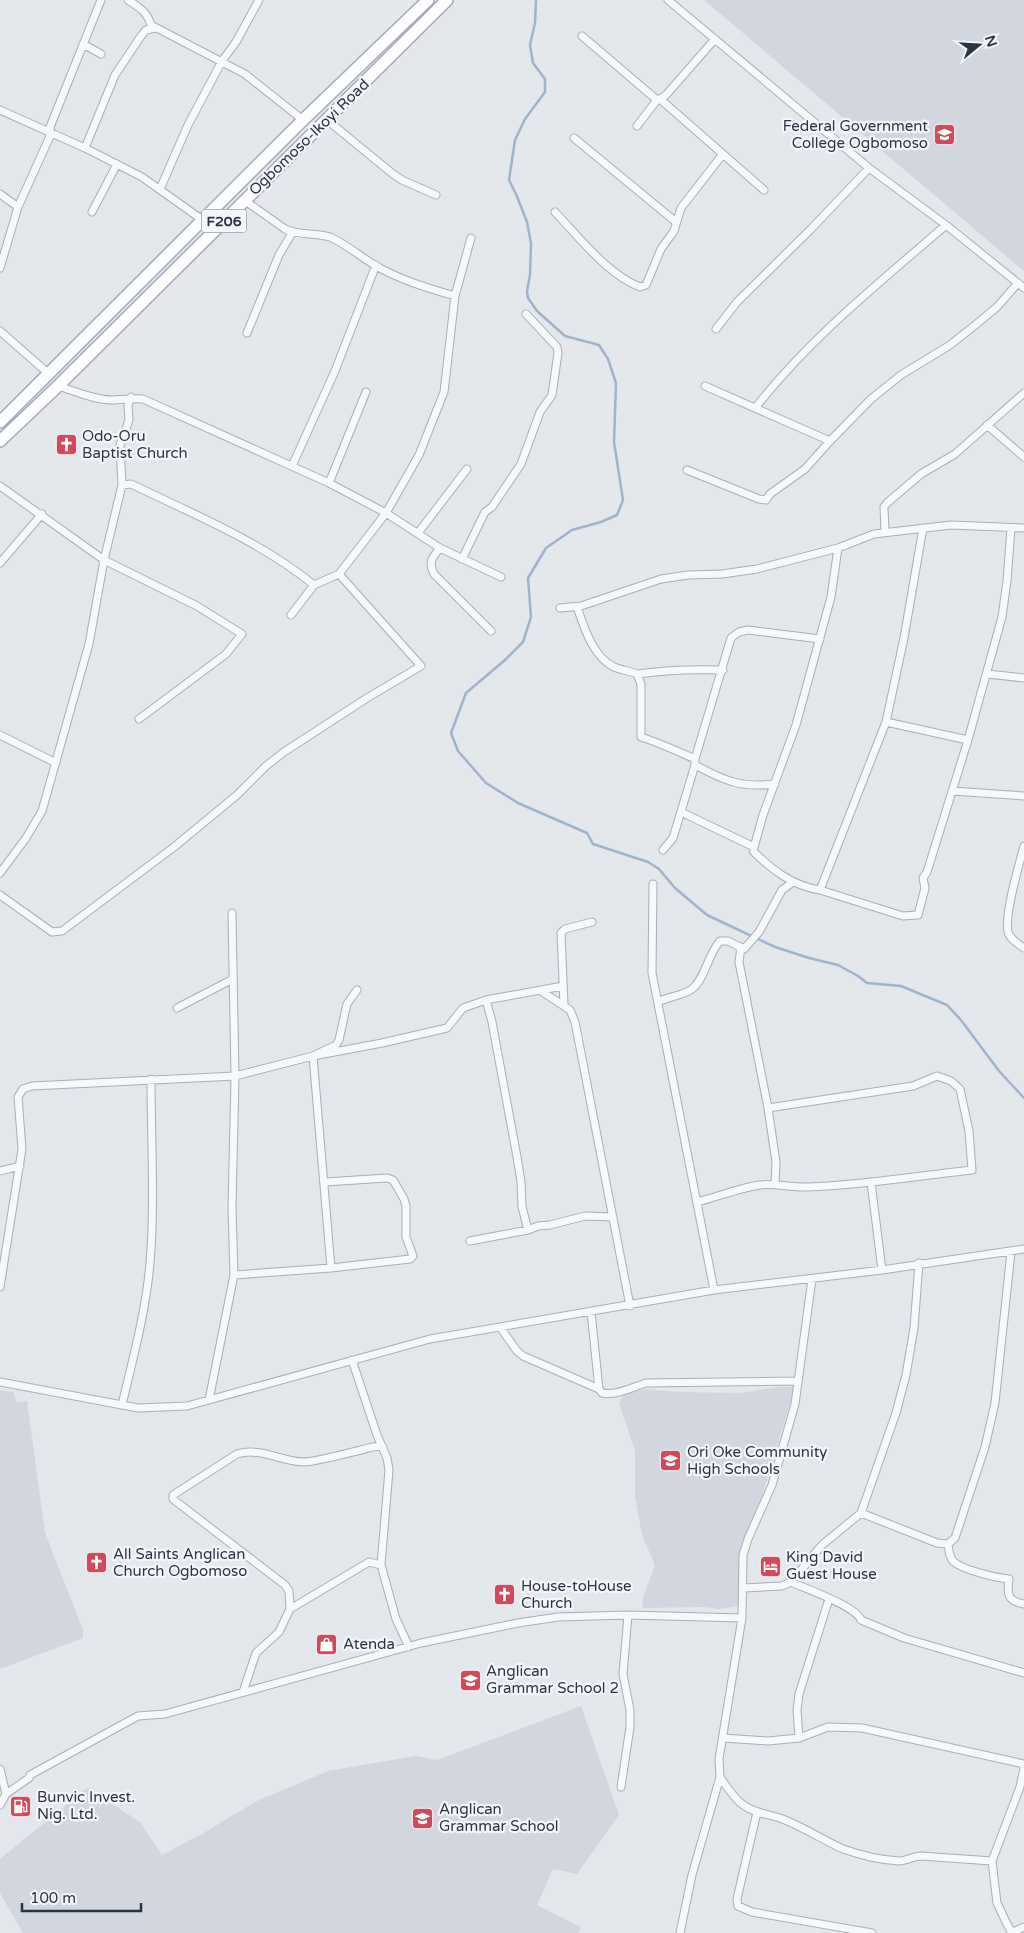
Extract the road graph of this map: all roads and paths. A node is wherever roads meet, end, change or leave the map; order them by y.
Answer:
1 (101, 0) edge
2 (128, 0) edge
3 (260, 0) edge
4 (428, 0) edge
5 (447, 0) edge
6 (668, 0) edge
7 (157, 28) junction
8 (582, 36) dead end
9 (714, 39) junction
10 (83, 44) junction
11 (102, 54) dead end
12 (222, 61) junction
13 (658, 99) junction
14 (0, 110) edge
15 (304, 120) junction
16 (327, 120) junction
17 (637, 126) dead end
18 (51, 134) junction
19 (574, 138) dead end
20 (85, 148) junction
21 (723, 154) junction
22 (117, 164) junction
23 (869, 168) junction
24 (160, 190) junction
25 (764, 190) dead end
26 (0, 194) edge
27 (436, 195) dead end
28 (244, 200) junction
29 (18, 207) junction
30 (92, 212) dead end
31 (555, 212) dead end
32 (204, 221) junction
33 (676, 222) junction
34 (946, 226) junction
35 (214, 231) junction
36 (292, 233) junction
37 (471, 238) dead end
38 (376, 265) junction
39 (0, 268) edge
40 (1018, 283) junction
41 (1024, 288) edge
42 (455, 296) junction
43 (526, 314) dead end
44 (716, 329) dead end
45 (0, 331) edge
46 (247, 333) dead end
47 (49, 374) junction
48 (58, 386) junction
49 (705, 386) dead end
50 (366, 392) dead end
51 (1024, 393) edge
52 (131, 397) junction
53 (756, 407) junction
54 (0, 422) edge
55 (987, 425) junction
56 (0, 441) edge
57 (830, 441) junction
58 (1024, 457) edge
59 (292, 466) junction
60 (467, 468) dead end
61 (687, 470) dead end
62 (329, 483) junction
63 (122, 485) junction
64 (0, 486) edge
65 (386, 513) junction
66 (42, 514) junction
67 (923, 528) junction
68 (1012, 528) junction
69 (1024, 528) edge
70 (885, 532) junction
71 (418, 534) junction
72 (440, 548) junction
73 (838, 548) junction
74 (462, 559) junction
75 (104, 560) junction
76 (0, 563) edge
77 (340, 574) junction
78 (501, 577) dead end
79 (314, 585) junction
80 (577, 607) junction
81 (560, 608) dead end
82 (291, 615) dead end
83 (491, 631) dead end
84 (820, 639) junction
85 (723, 670) junction
86 (637, 674) junction
87 (987, 674) junction
88 (1024, 678) edge
89 (139, 719) dead end
90 (886, 722) junction
91 (0, 735) edge
92 (968, 740) junction
93 (695, 762) junction
94 (56, 763) junction
95 (775, 784) junction
96 (952, 791) junction
97 (1024, 796) edge
98 (681, 812) junction
99 (1024, 846) edge
100 (754, 847) junction
101 (663, 850) dead end
102 (0, 873) edge
103 (793, 882) junction
104 (653, 884) dead end
105 (820, 890) junction
106 (0, 895) edge
107 (232, 913) dead end
108 (592, 922) dead end
109 (741, 947) junction
110 (1024, 948) edge
111 (233, 979) junction
112 (563, 986) junction
113 (357, 990) dead end
114 (541, 991) junction
115 (486, 1000) junction
116 (658, 1002) junction
117 (564, 1005) junction
118 (177, 1008) dead end
119 (313, 1056) junction
120 (235, 1076) junction
121 (151, 1079) junction
122 (768, 1108) junction
123 (20, 1166) junction
124 (0, 1170) edge
125 (325, 1182) junction
126 (871, 1182) junction
127 (775, 1184) junction
128 (697, 1202) junction
129 (614, 1217) junction
130 (528, 1230) junction
131 (470, 1240) dead end
132 (1024, 1249) edge
133 (1011, 1252) junction
134 (919, 1263) junction
135 (331, 1268) junction
136 (882, 1270) junction
137 (234, 1275) junction
138 (812, 1279) junction
139 (0, 1287) edge
140 (714, 1290) junction
141 (630, 1306) junction
142 (591, 1312) junction
143 (500, 1327) junction
144 (352, 1360) junction
145 (798, 1381) junction
146 (0, 1382) edge
147 (599, 1389) junction
148 (209, 1400) junction
149 (122, 1405) junction
150 (377, 1435) junction
151 (373, 1445) junction
152 (383, 1447) junction
153 (861, 1513) junction
154 (948, 1544) junction
155 (381, 1565) junction
156 (791, 1582) junction
157 (743, 1588) junction
158 (829, 1599) junction
159 (1024, 1604) edge
160 (290, 1609) junction
161 (628, 1614) junction
162 (742, 1618) junction
163 (409, 1647) junction
164 (1024, 1672) edge
165 (243, 1692) junction
166 (723, 1738) junction
167 (799, 1738) junction
168 (1024, 1764) edge
169 (0, 1768) edge
170 (1024, 1768) edge
171 (720, 1777) junction
172 (621, 1787) dead end
173 (1022, 1787) edge
174 (6, 1794) junction
175 (0, 1805) edge
176 (757, 1812) junction
177 (992, 1861) junction
178 (1024, 1927) edge
179 (680, 1933) edge
180 (872, 1933) edge
181 (1012, 1933) edge

1 - 10 street
2 - 7 street
3 - 12 street
4 - 15 main road, Ogbomoso-Ikoyi Road / F206
5 - 16 main road, Ogbomoso-Ikoyi Road / F206
6 - 9 street
7 - 12 street
7 - 20 street
8 - 13 street
9 - 13 street
9 - 23 street
10 - 11 street
10 - 18 street
12 - 15 street
12 - 24 street
13 - 17 street
13 - 21 street
14 - 18 street
15 - 32 main road, Ogbomoso-Ikoyi Road / F206
16 - 27 street
16 - 28 main road, Ogbomoso-Ikoyi Road / F206
18 - 20 street
18 - 29 street
19 - 33 street
20 - 22 street
21 - 25 street
21 - 33 street
22 - 24 street
22 - 30 street
23 - 34 street
23 - 44 street
24 - 32 street
26 - 29 street
28 - 35 main road, Ogbomoso-Ikoyi Road / F206
28 - 36 street
29 - 39 street
31 - 33 street
32 - 35 street
32 - 47 main road, Ogbomoso-Ikoyi Road / F206
34 - 40 street
34 - 53 street
35 - 48 main road, Ogbomoso-Ikoyi Road / F206
36 - 38 street
36 - 46 street
37 - 42 street
38 - 42 street
38 - 59 street
40 - 41 street
40 - 57 street
42 - 65 street
43 - 74 street
45 - 47 street
47 - 54 main road, Ogbomoso-Ikoyi Road / F206
48 - 52 street
48 - 56 main road, Ogbomoso-Ikoyi Road / F206
49 - 53 street
50 - 62 street
51 - 55 street
52 - 59 street
52 - 63 street
53 - 57 street
55 - 58 street
55 - 70 street
57 - 61 street
59 - 62 street
60 - 71 street
62 - 65 street
63 - 75 street
63 - 79 street
64 - 66 street
65 - 71 street
65 - 77 street
66 - 75 street
66 - 76 street
67 - 68 street
67 - 70 street
67 - 90 street
68 - 69 street
68 - 87 street
70 - 73 street
71 - 72 street
72 - 74 street
72 - 83 street
73 - 80 street
73 - 84 street
74 - 78 street
75 - 89 street
75 - 94 street
77 - 79 street
77 - 106 street
79 - 82 street
80 - 81 street
80 - 86 street
84 - 85 street
84 - 95 street
85 - 86 street
85 - 93 street
86 - 93 street
87 - 88 street
87 - 92 street
90 - 92 street
90 - 105 street
91 - 94 street
92 - 96 street
93 - 95 street
93 - 98 street
94 - 102 street
95 - 100 street
96 - 97 street
96 - 105 street
98 - 100 street
98 - 101 street
99 - 110 street
100 - 103 street
103 - 105 street
103 - 109 street
104 - 116 street
107 - 111 street
108 - 112 street
109 - 116 street
109 - 122 street
111 - 118 street
111 - 120 street
112 - 114 street
112 - 117 street
113 - 119 street
114 - 115 street
114 - 117 street
115 - 119 street
115 - 130 street
116 - 128 street
117 - 129 street
119 - 120 street
119 - 125 street
120 - 121 street
120 - 137 street
121 - 123 street
121 - 149 street
122 - 126 street
122 - 127 street
123 - 124 street
123 - 139 street
125 - 135 street
125 - 135 street
126 - 127 street
126 - 136 street
127 - 128 street
128 - 140 street
129 - 130 street
129 - 141 street
130 - 131 street
132 - 133 street
133 - 134 street
133 - 154 street
134 - 136 street
134 - 153 street
135 - 137 street
136 - 138 street
137 - 148 street
138 - 140 street
138 - 145 street
140 - 141 street
141 - 142 street
142 - 143 street
142 - 147 street
143 - 144 street
143 - 147 street
144 - 148 street
144 - 150 street
145 - 147 street
145 - 157 street
146 - 149 street
148 - 149 street
150 - 151 street
150 - 152 street
151 - 152 street
151 - 160 street
152 - 155 street
153 - 154 street
153 - 156 street
154 - 159 street
155 - 160 street
155 - 163 street
156 - 157 street
156 - 158 street
157 - 162 street
158 - 164 street
158 - 167 street
160 - 165 street
161 - 162 street
161 - 163 street
161 - 172 street
162 - 166 street
163 - 165 street
165 - 174 street
166 - 167 street
166 - 171 street
167 - 168 street
169 - 174 street
170 - 173 street
171 - 176 street
171 - 179 street
173 - 177 street
174 - 175 street
176 - 177 street
176 - 180 street
177 - 181 street
178 - 181 street

